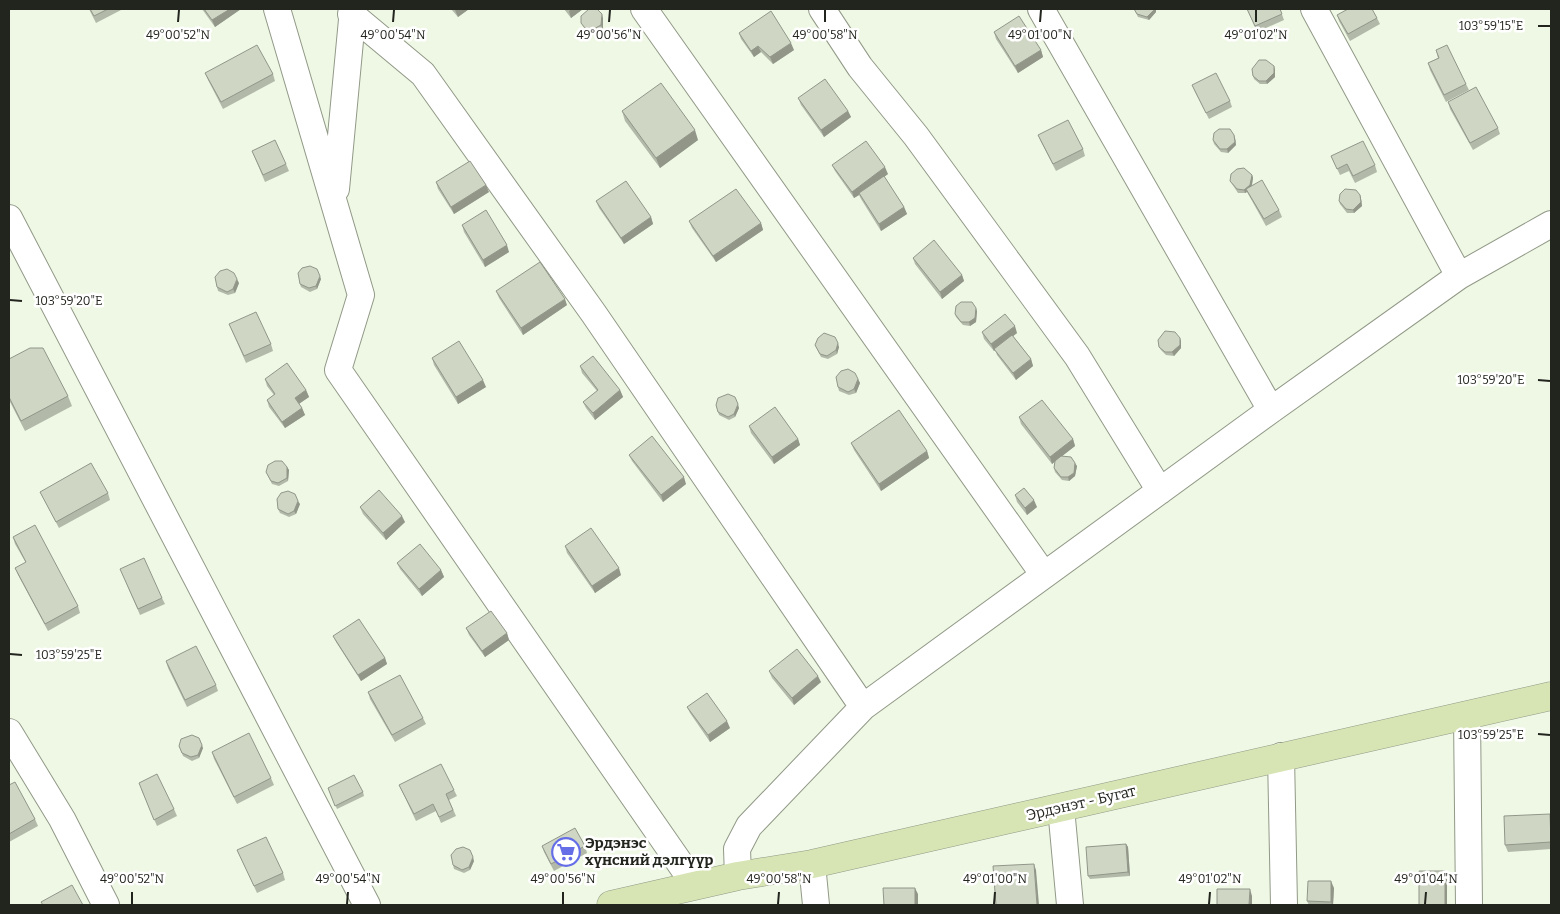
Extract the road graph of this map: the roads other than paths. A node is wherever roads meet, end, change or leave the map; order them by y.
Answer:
1 (277, 9) edge
2 (644, 9) edge
3 (822, 9) edge
4 (1041, 9) edge
5 (1314, 9) edge
6 (352, 12) edge
7 (334, 205) junction
8 (9, 218) edge
9 (1551, 224) edge
10 (1459, 276) junction
11 (1271, 410) junction
12 (1160, 491) junction
13 (1044, 575) junction
14 (1551, 696) edge
15 (863, 707) junction
16 (1467, 715) junction
17 (9, 732) edge
18 (1282, 756) junction
19 (1062, 808) junction
20 (812, 864) junction
21 (738, 876) junction
22 (695, 885) junction
23 (620, 904) edge
24 (106, 905) edge
25 (367, 905) edge
26 (816, 905) edge
27 (1070, 905) edge
28 (1284, 905) edge
29 (1469, 905) edge

1 - 7 street
2 - 13 street
3 - 12 street
4 - 11 street
5 - 10 street
6 - 7 street
6 - 15 street
7 - 22 street
8 - 25 street
9 - 10 street
10 - 11 street
11 - 12 street
12 - 13 street
13 - 15 street
14 - 16 street, Эрдэнэт - Бугат
15 - 21 street
16 - 18 street, Эрдэнэт - Бугат
16 - 29 street
17 - 24 street
18 - 19 street, Эрдэнэт - Бугат
18 - 28 street
19 - 20 street, Эрдэнэт - Бугат
19 - 27 street
20 - 21 street, Эрдэнэт - Бугат
20 - 26 street
21 - 22 street, Эрдэнэт - Бугат
22 - 23 street, Эрдэнэт - Бугат

